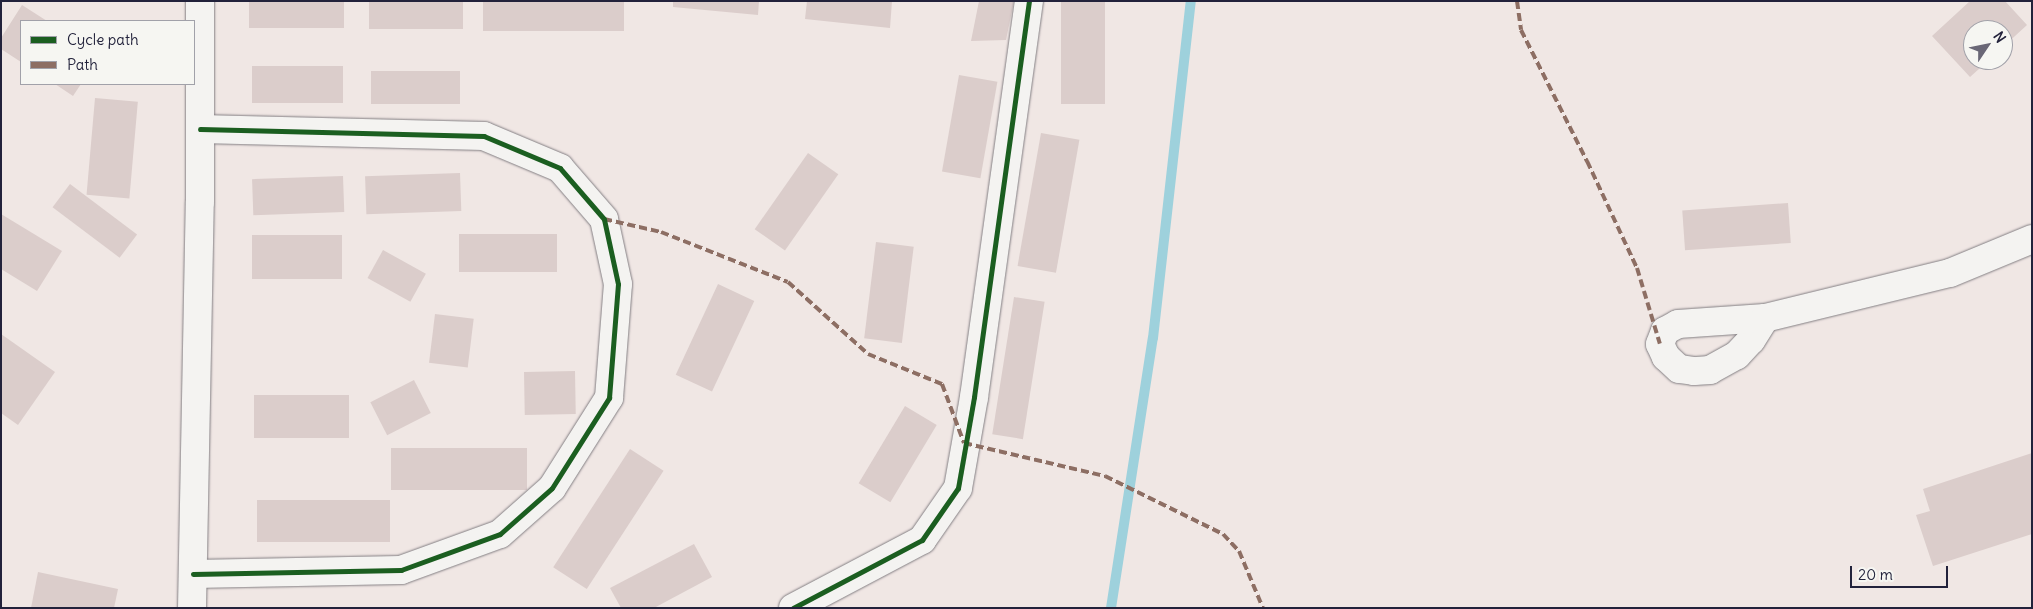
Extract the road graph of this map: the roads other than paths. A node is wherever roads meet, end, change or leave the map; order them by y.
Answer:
1 (200, 1) edge
2 (1029, 1) edge
3 (200, 129) junction
4 (2032, 239) edge
5 (1765, 318) dead end
6 (193, 574) junction
7 (192, 608) edge
8 (793, 608) edge

1 - 3 street
2 - 8 street
3 - 6 street
3 - 6 street
4 - 5 street
6 - 7 street

